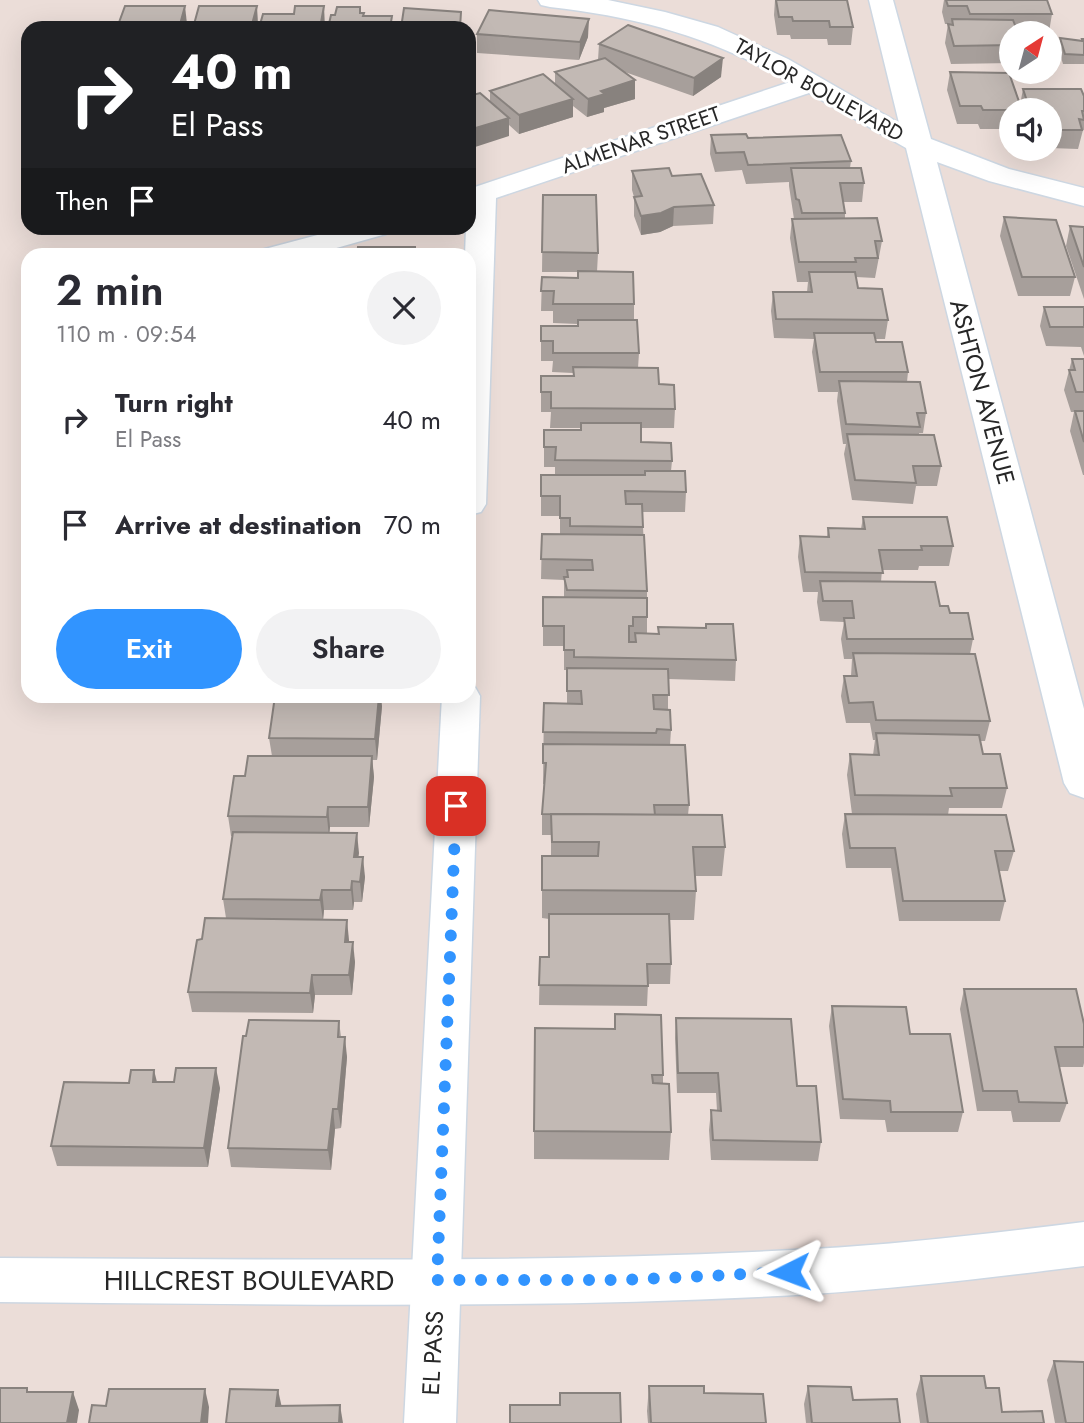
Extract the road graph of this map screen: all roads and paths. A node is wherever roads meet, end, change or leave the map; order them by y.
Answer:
1 (550, 0) edge
2 (881, 0) edge
3 (812, 83) junction
4 (918, 144) junction
5 (476, 196) edge
6 (1084, 197) edge
7 (350, 235) edge
8 (302, 248) edge
9 (461, 703) edge
10 (1084, 783) edge
11 (1084, 1244) edge
12 (0, 1280) edge
13 (437, 1280) junction
14 (430, 1423) edge

1 - 3 street, TAYLOR BOULEVARD
2 - 4 street, ASHTON AVENUE
3 - 4 street, TAYLOR BOULEVARD
3 - 5 street, ALMENAR STREET
4 - 6 street, TAYLOR BOULEVARD
4 - 10 street, ASHTON AVENUE
7 - 8 street
9 - 13 street, EL PASS
11 - 13 street, HILLCREST BOULEVARD
12 - 13 street, HILLCREST BOULEVARD
13 - 14 street, EL PASS

